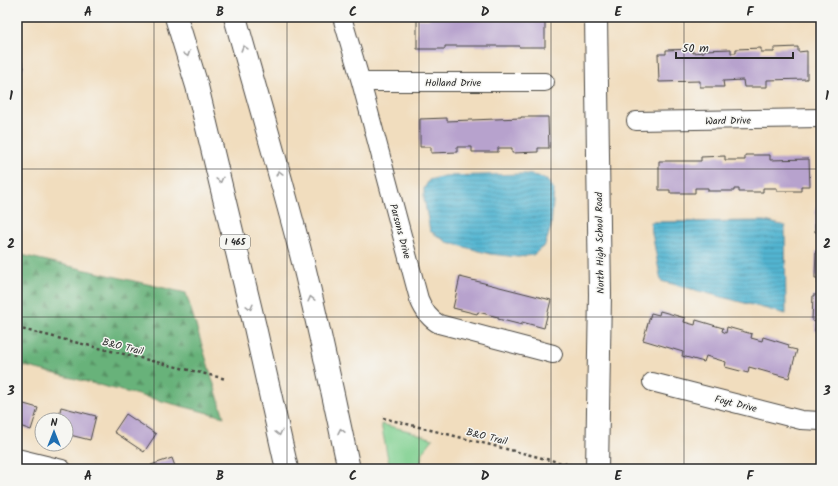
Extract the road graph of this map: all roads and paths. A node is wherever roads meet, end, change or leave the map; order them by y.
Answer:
1 (176, 17) edge
2 (235, 17) edge
3 (342, 17) edge
4 (596, 17) edge
5 (361, 82) junction
6 (545, 82) dead end
7 (821, 118) edge
8 (636, 121) dead end
9 (17, 328) edge
10 (553, 354) dead end
11 (226, 379) dead end
12 (652, 382) dead end
13 (383, 418) dead end
14 (821, 421) edge
15 (17, 458) edge
16 (589, 468) edge
17 (62, 469) edge
18 (287, 469) edge
19 (349, 469) edge

1 -> 18 main road, I 465
19 -> 2 main road
3 - 5 street, Parsons Drive
4 - 16 main road, North High School Road
5 - 6 street, Holland Drive
5 - 10 street, Parsons Drive
7 - 8 street, Ward Drive
9 - 11 path, B&O Trail
12 - 14 street, Foyt Drive
13 - 16 path, B&O Trail
15 - 17 street

